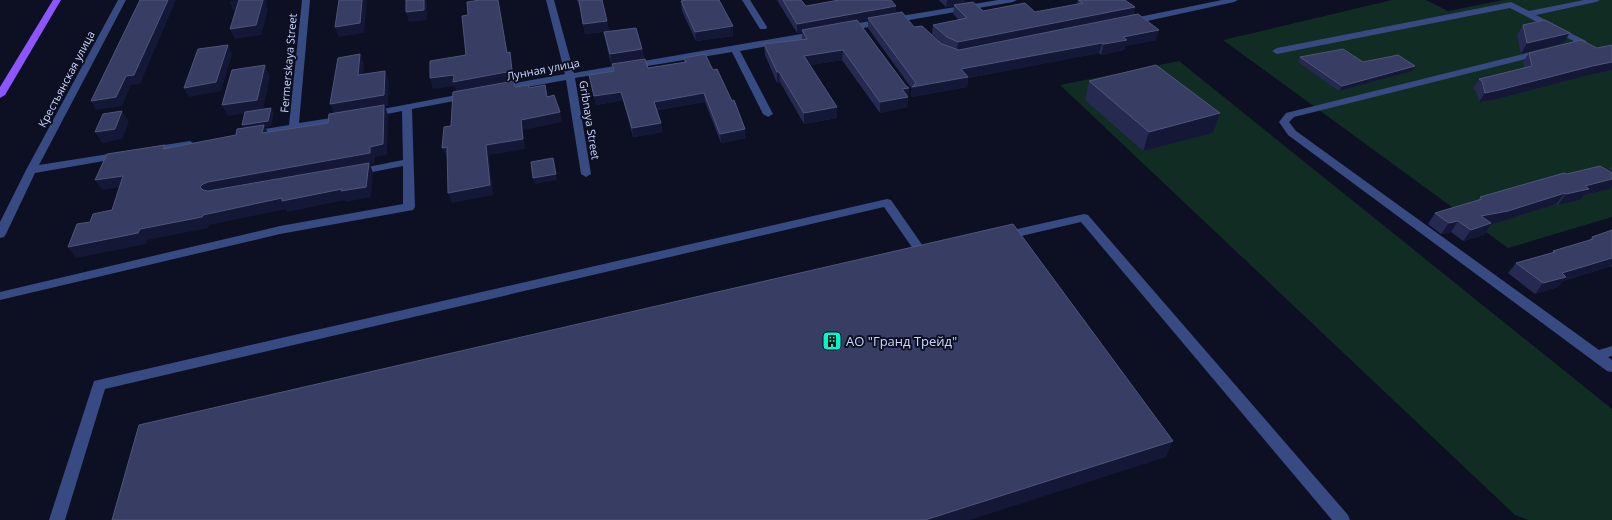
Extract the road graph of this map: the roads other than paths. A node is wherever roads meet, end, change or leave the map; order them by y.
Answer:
1 (57, 0) edge
2 (122, 0) edge
3 (306, 0) edge
4 (550, 0) edge
5 (746, 0) edge
6 (1013, 0) edge
7 (1234, 0) edge
8 (1596, 0) edge
9 (1527, 14) junction
10 (1117, 24) edge
11 (763, 27) dead end
12 (1568, 46) edge
13 (735, 49) junction
14 (1553, 50) edge
15 (1277, 51) dead end
16 (570, 75) junction
17 (493, 90) edge
18 (477, 94) edge
19 (0, 95) edge
20 (407, 107) junction
21 (768, 114) dead end
22 (294, 127) junction
23 (240, 136) edge
24 (201, 142) edge
25 (408, 162) junction
26 (31, 170) junction
27 (346, 174) edge
28 (586, 174) dead end
29 (0, 234) edge
30 (991, 238) edge
31 (938, 250) edge
32 (0, 296) edge
33 (1612, 351) edge
34 (1597, 356) junction
35 (1612, 367) edge
36 (57, 520) edge
37 (1342, 520) edge

1 - 19 main road
2 - 26 street, Крестьянская улица
3 - 22 street, Fermerskaya Street
4 - 16 street, Gribnaya Street
5 - 11 street
6 - 13 street, Лунная улица
7 - 10 street
8 - 9 street
9 - 12 street
9 - 15 street
13 - 16 street, Лунная улица
13 - 21 street
14 - 34 street
16 - 17 street, Лунная улица
16 - 28 street, Gribnaya Street
18 - 20 street
20 - 22 street
20 - 25 street
22 - 23 street
24 - 26 street
25 - 27 street
25 - 32 street
26 - 29 street, Крестьянская улица
30 - 37 street
31 - 36 street
33 - 34 street
34 - 35 street

